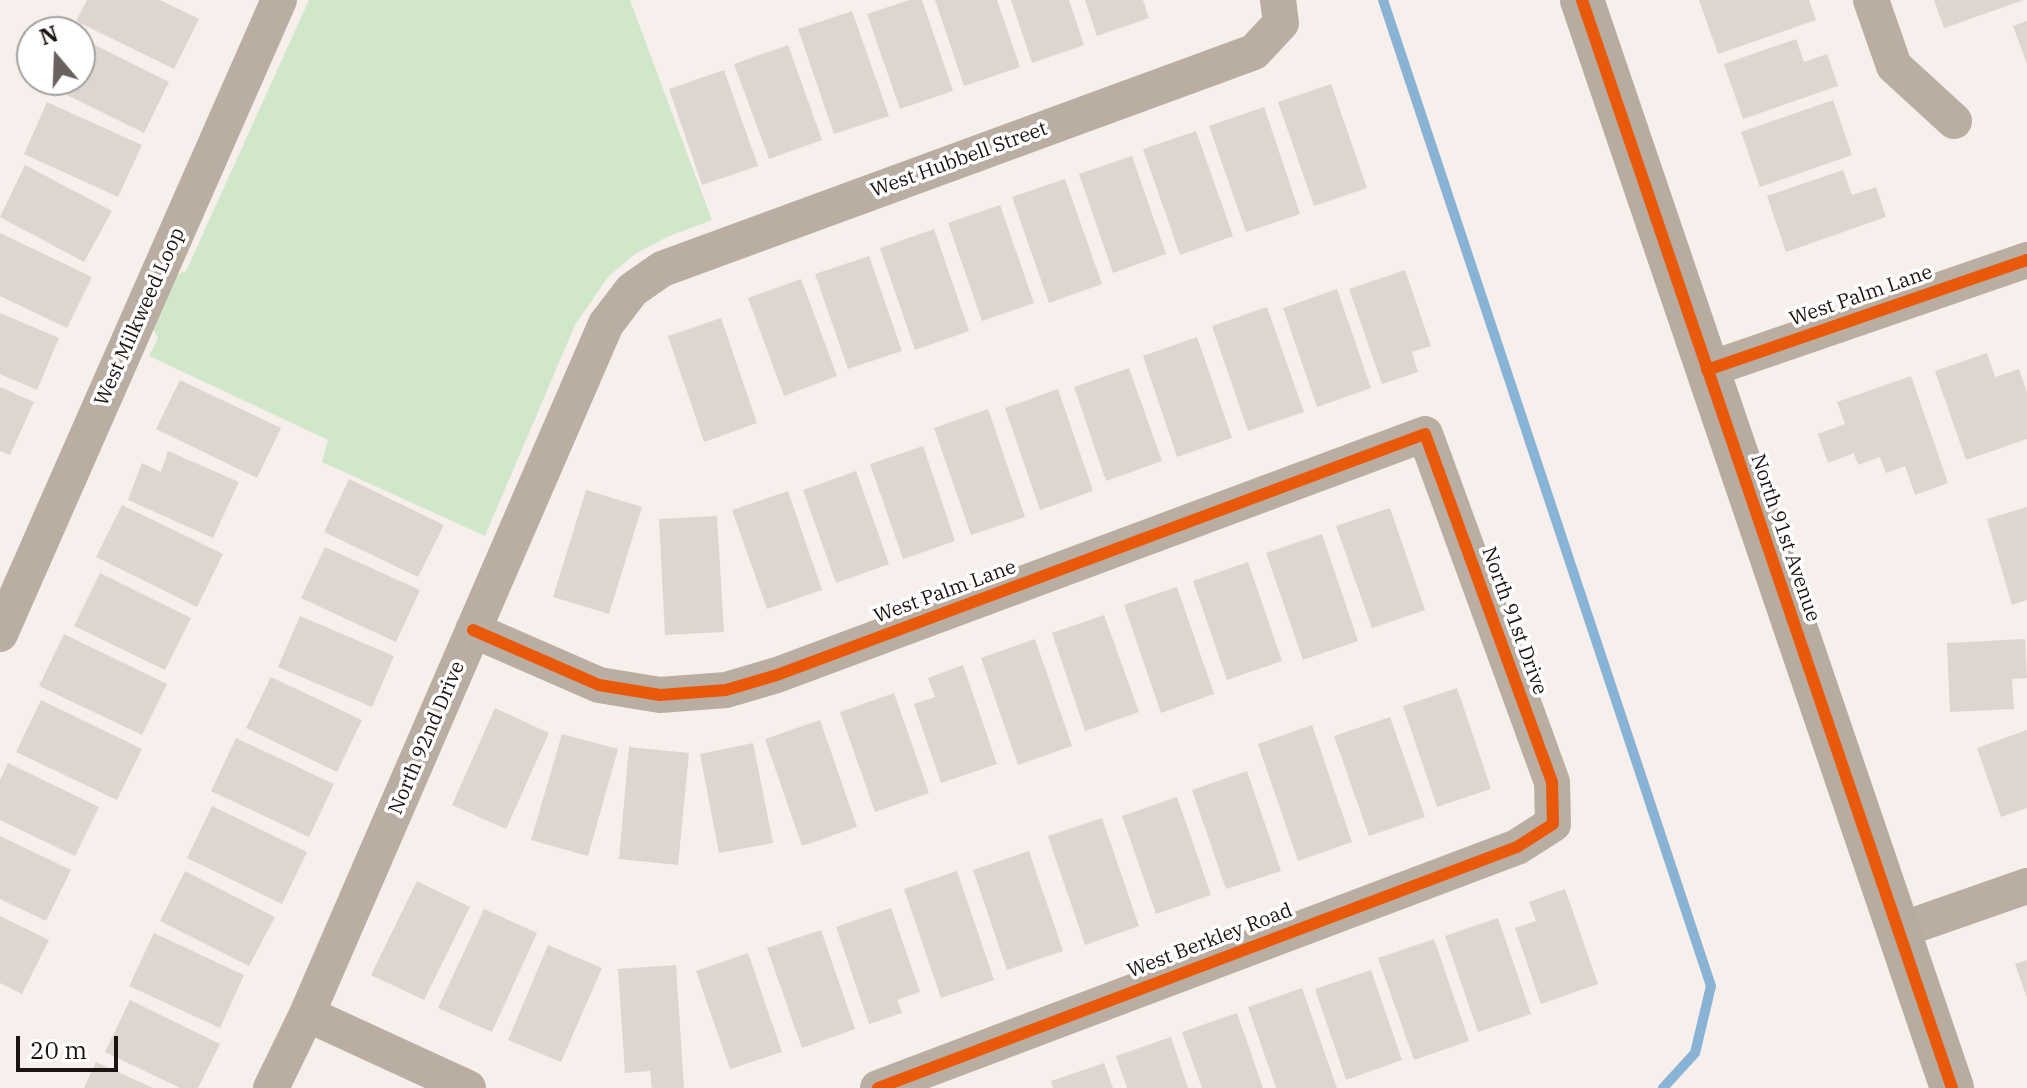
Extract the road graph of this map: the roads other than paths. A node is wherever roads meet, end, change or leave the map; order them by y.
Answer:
1 (279, 0) edge
2 (1582, 0) edge
3 (1871, 0) edge
4 (1280, 11) edge
5 (1954, 121) dead end
6 (2027, 260) edge
7 (632, 290) joint
8 (1707, 370) junction
9 (1425, 434) joint
10 (473, 630) junction
11 (0, 634) edge
12 (1553, 824) joint
13 (2027, 886) edge
14 (1898, 931) junction
15 (307, 1014) junction
16 (271, 1088) edge
17 (468, 1088) edge
18 (878, 1088) edge
19 (1952, 1088) edge

1 - 11 street, West Milkweed Loop
2 - 8 main road, North 91st Avenue
3 - 5 street
4 - 7 street, West Hubbell Street
6 - 8 street, West Palm Lane
7 - 10 street, North 92nd Drive
8 - 14 main road, North 91st Avenue
9 - 10 street, West Palm Lane
9 - 12 street, North 91st Drive
10 - 15 street, North 92nd Drive
12 - 18 street, West Berkley Road
13 - 14 street
14 - 19 main road, North 91st Avenue
15 - 16 street
15 - 17 street

